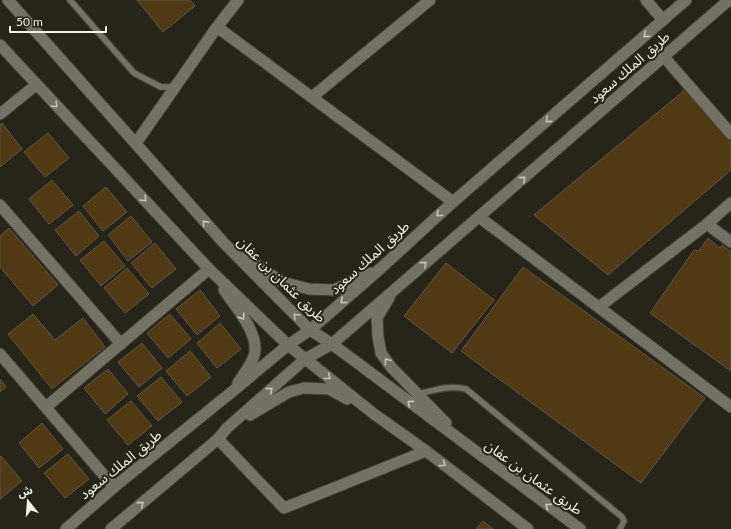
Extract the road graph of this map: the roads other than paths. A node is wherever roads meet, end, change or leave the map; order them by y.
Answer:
1 (8, 0) edge
2 (70, 0) edge
3 (238, 0) edge
4 (430, 0) edge
5 (646, 0) edge
6 (686, 0) edge
7 (729, 0) edge
8 (663, 20) junction
9 (217, 27) junction
10 (0, 45) edge
11 (664, 57) junction
12 (36, 85) junction
13 (175, 87) junction
14 (312, 97) junction
15 (0, 114) edge
16 (731, 134) edge
17 (136, 143) junction
18 (453, 202) junction
19 (731, 203) edge
20 (0, 205) edge
21 (479, 217) junction
22 (707, 224) junction
23 (223, 242) junction
24 (731, 242) edge
25 (381, 268) junction
26 (211, 271) junction
27 (411, 275) junction
28 (599, 306) junction
29 (310, 330) junction
30 (121, 344) junction
31 (332, 344) junction
32 (288, 345) junction
33 (0, 354) edge
34 (305, 359) junction
35 (233, 391) junction
36 (418, 394) junction
37 (46, 407) junction
38 (731, 407) edge
39 (374, 414) junction
40 (227, 428) junction
41 (218, 439) junction
42 (472, 449) junction
43 (426, 451) junction
44 (114, 487) junction
45 (66, 529) edge
46 (112, 529) edge
47 (528, 529) edge
48 (580, 529) edge
49 (620, 529) edge

1 - 17 main road, طريق عثمان بن عفان
2 - 13 lane
3 - 9 main road
4 - 14 main road
5 - 8 main road
6 - 8 main road, طريق الملك سعود
7 - 11 main road, طريق الملك سعود
8 -> 18 main road, طريق الملك سعود
9 - 13 main road
9 - 14 main road
10 - 12 main road
11 - 16 main road
21 -> 11 main road, طريق الملك سعود
12 - 15 main road
12 -> 26 main road
13 - 17 main road
14 - 18 main road
23 -> 17 main road, طريق عثمان بن عفان
18 -> 25 main road, طريق الملك سعود
19 - 22 main road
20 - 30 main road
27 -> 21 main road, طريق الملك سعود
21 - 28 main road
22 - 24 main road
22 - 28 main road
23 - 25 main road
29 -> 23 main road, طريق عثمان بن عفان
25 -> 29 main road, طريق الملك سعود
26 - 30 main road
26 - 32 main road
26 -> 35 main road
27 - 31 main road, طريق الملك سعود
36 -> 27 main road
28 - 38 main road
29 - 31 main road, طريق عثمان بن عفان
29 - 32 main road, طريق الملك سعود
30 - 37 main road
31 - 34 main road, طريق الملك سعود
42 -> 31 main road, طريق عثمان بن عفان
32 - 34 main road
32 - 35 main road, طريق الملك سعود
33 - 37 main road
34 -> 39 main road
40 -> 34 main road, طريق الملك سعود
35 - 44 main road, طريق الملك سعود
36 - 42 main road
36 - 49 lane
37 - 44 main road
39 - 40 main road
39 - 43 main road
40 - 41 main road, طريق الملك سعود
41 - 43 main road
46 -> 41 main road, طريق الملك سعود
48 -> 42 main road, طريق عثمان بن عفان
43 -> 47 main road
44 - 45 main road, طريق الملك سعود

